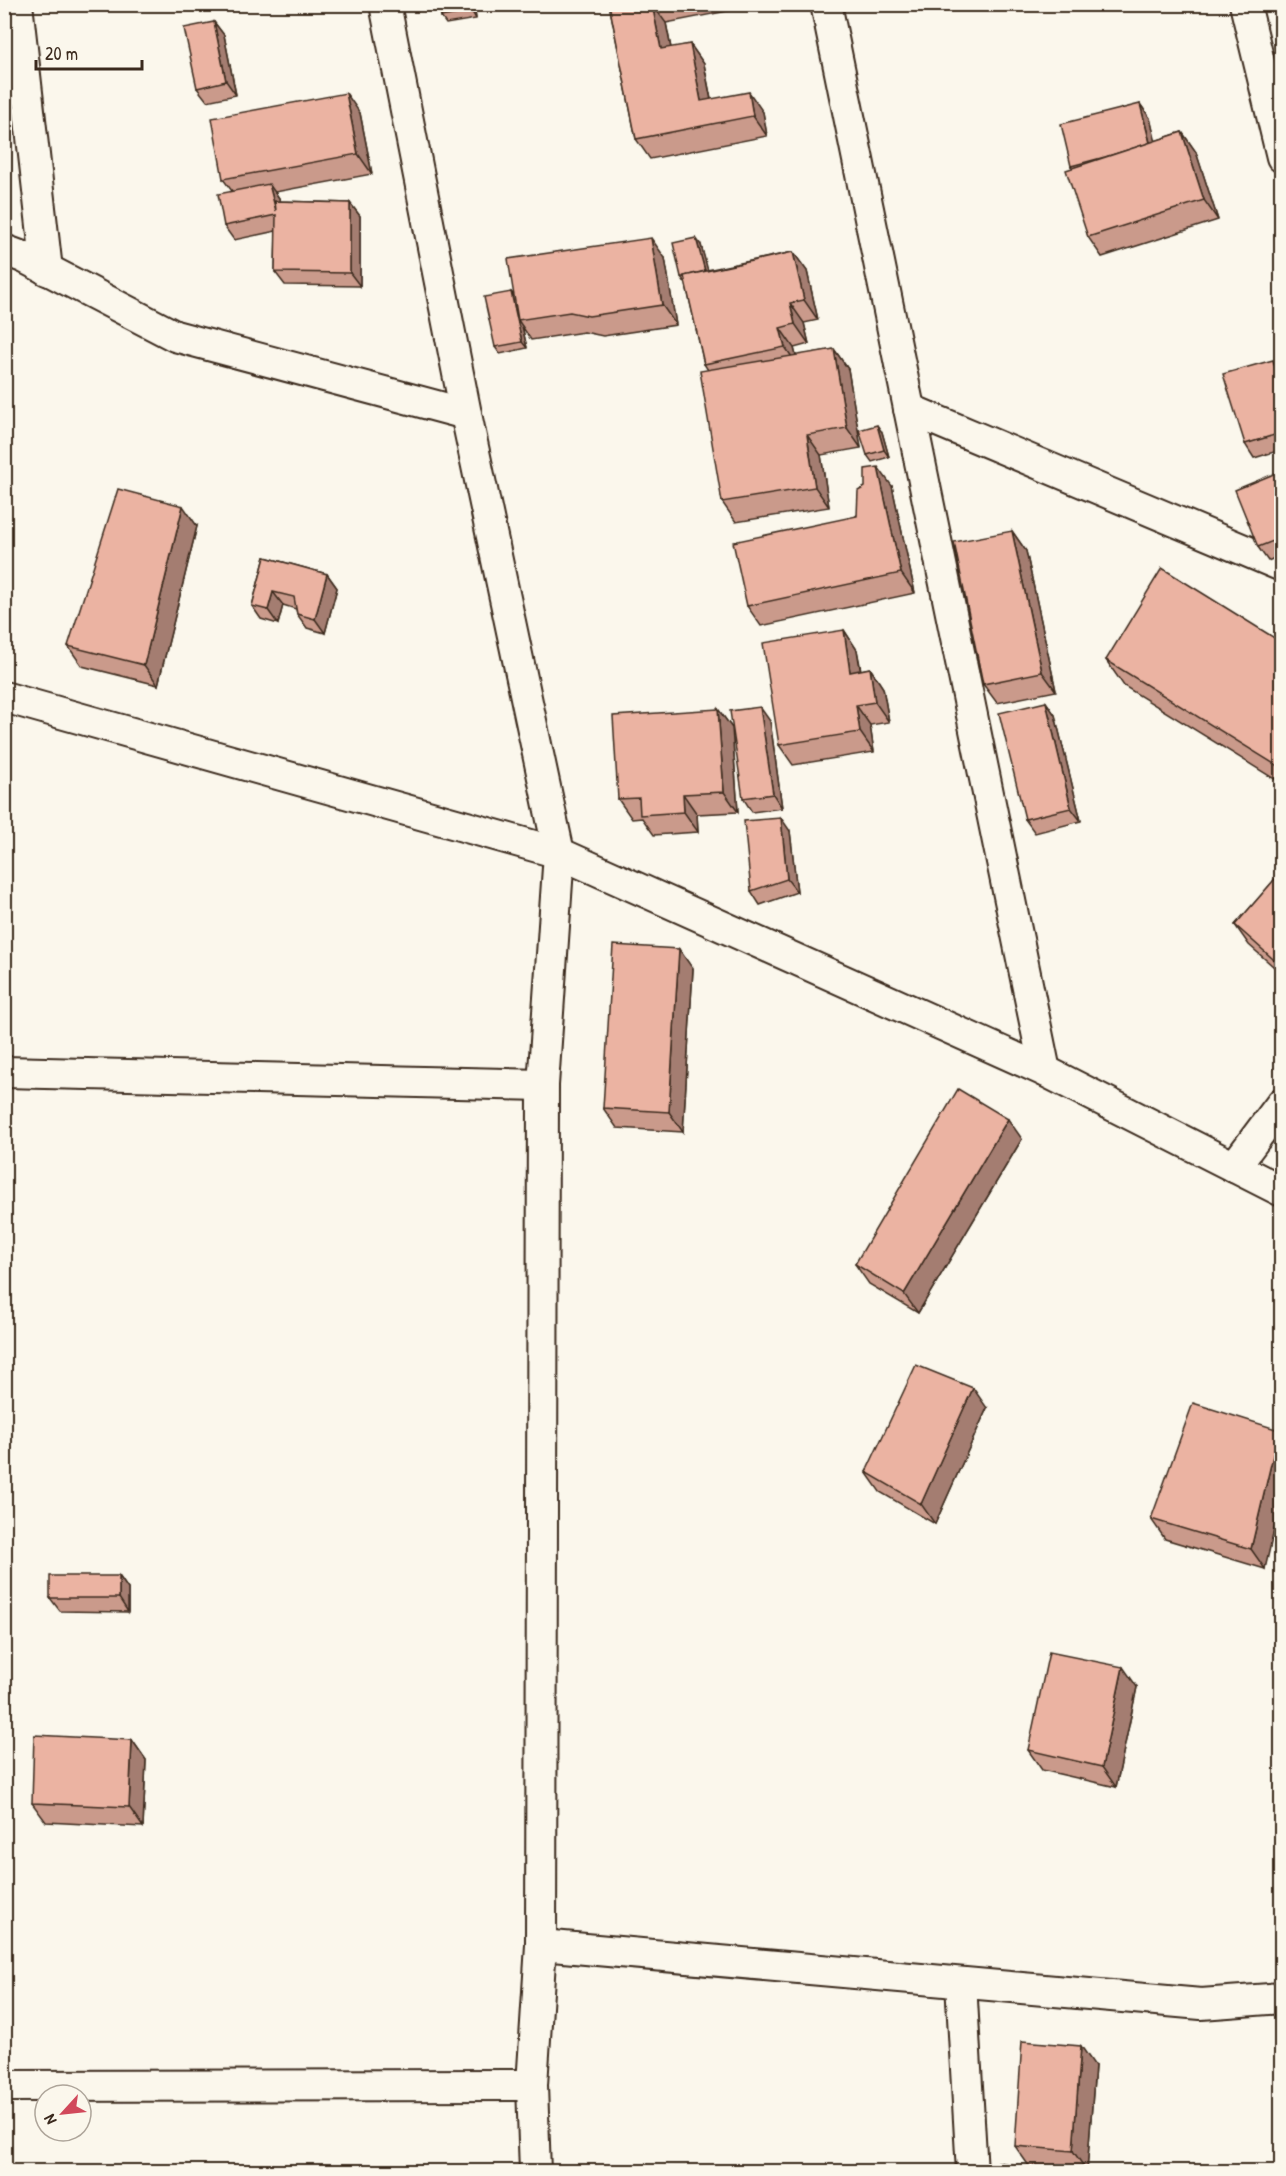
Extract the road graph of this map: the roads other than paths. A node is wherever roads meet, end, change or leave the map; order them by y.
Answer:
1 (17, 4) edge
2 (385, 4) edge
3 (826, 4) edge
4 (1245, 4) edge
5 (1281, 157) edge
6 (4, 250) edge
7 (47, 270) junction
8 (909, 409) junction
9 (466, 414) junction
10 (1281, 566) edge
11 (4, 697) edge
12 (559, 853) junction
13 (1045, 1071) junction
14 (4, 1072) edge
15 (543, 1085) junction
16 (1281, 1103) edge
17 (1234, 1167) junction
18 (1281, 1191) edge
19 (541, 1944) junction
20 (961, 1983) junction
21 (1281, 1998) edge
22 (532, 2085) junction
23 (4, 2086) edge
24 (535, 2172) edge
25 (972, 2172) edge

1 - 7 street
2 - 9 street
3 - 8 street
4 - 5 street
6 - 7 street
7 - 9 street
8 - 10 street
8 - 13 street
9 - 12 street
11 - 12 street
12 - 13 street
12 - 15 street
13 - 17 street
14 - 15 street
15 - 19 street
16 - 17 street
17 - 18 street
19 - 20 street
19 - 22 street
20 - 21 street
20 - 25 street
22 - 23 street
22 - 24 street

